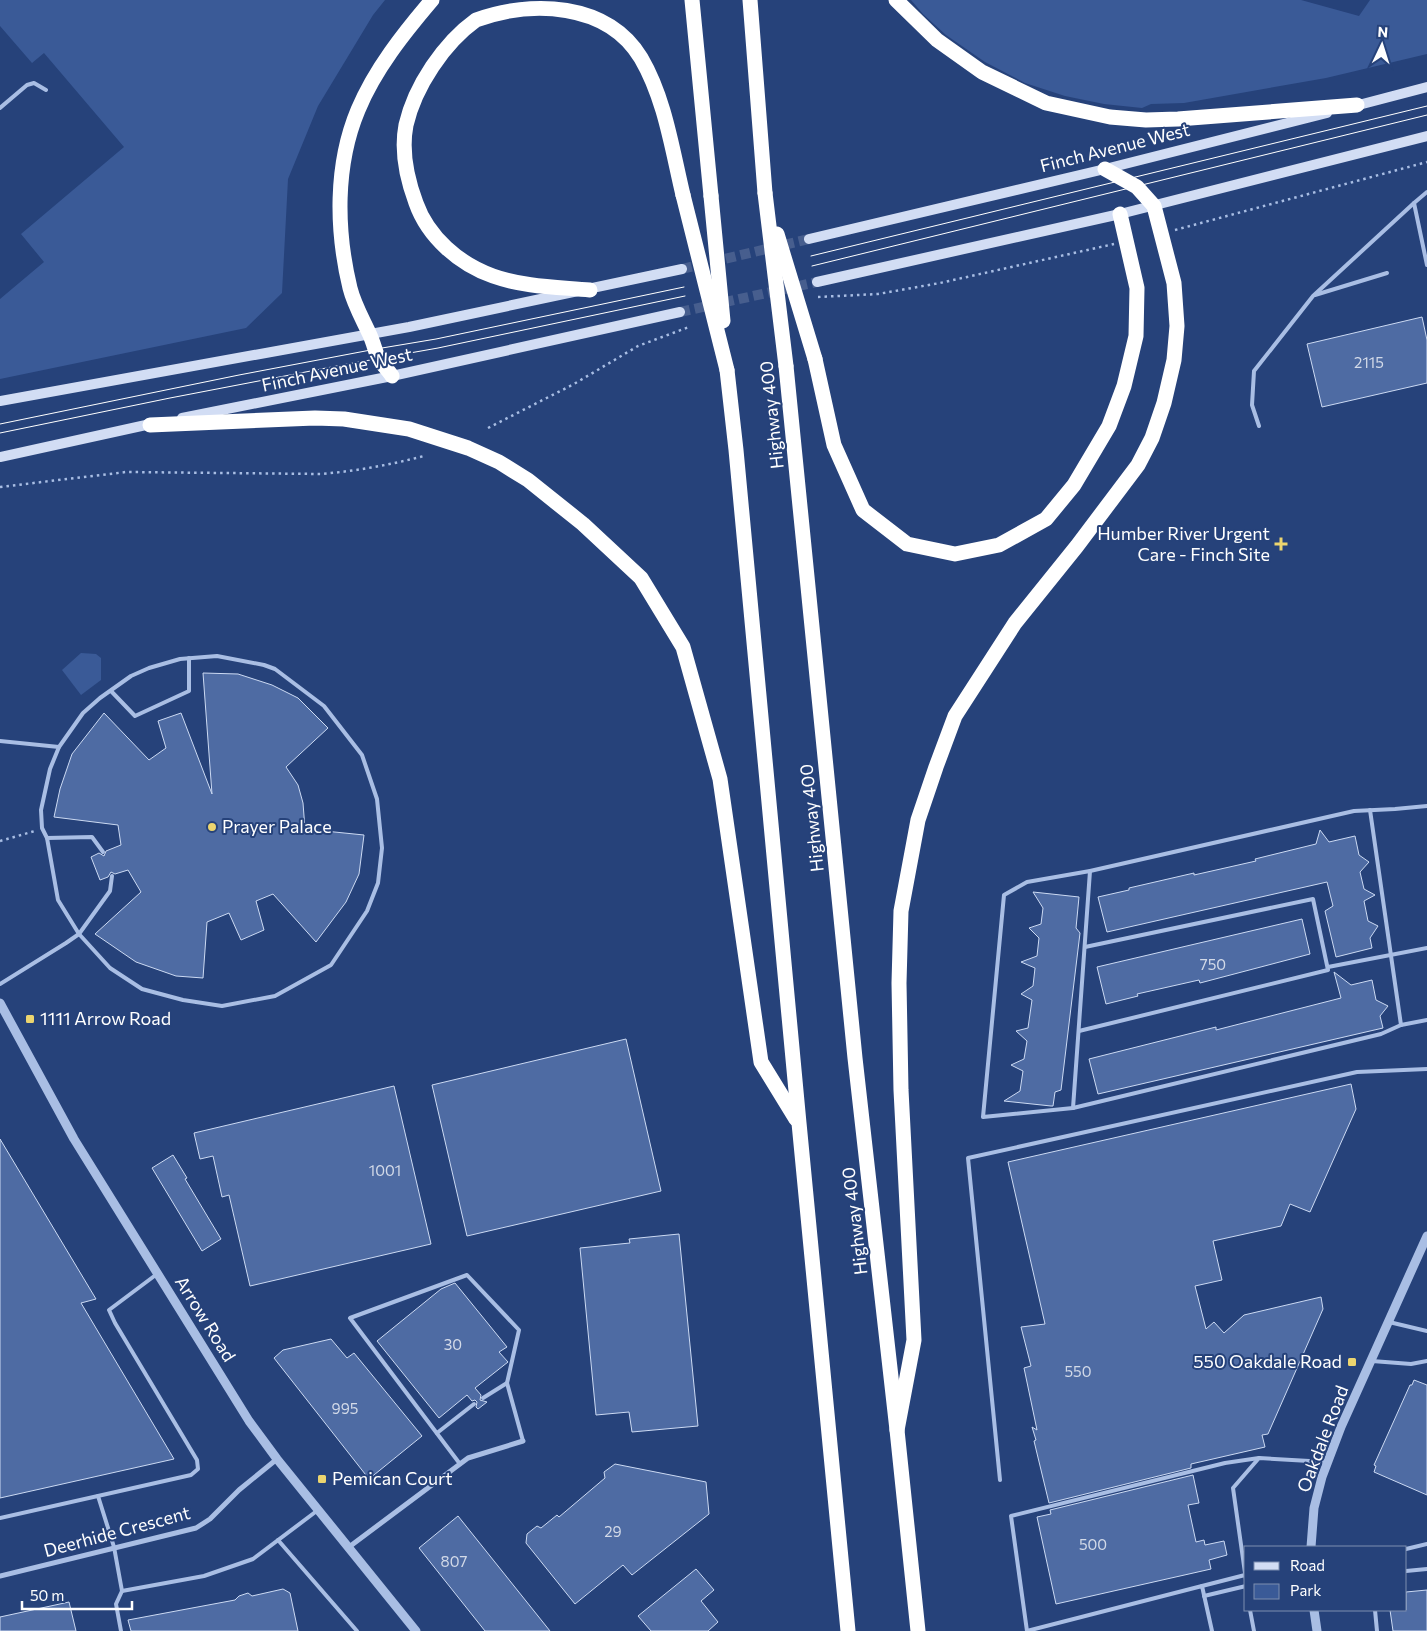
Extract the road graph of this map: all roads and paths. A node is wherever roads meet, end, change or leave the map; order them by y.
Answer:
1 (432, 0) edge
2 (692, 0) edge
3 (750, 0) edge
4 (896, 0) edge
5 (1427, 87) edge
6 (46, 90) dead end
7 (1357, 105) junction
8 (0, 108) edge
9 (1427, 136) edge
10 (1427, 162) edge
11 (1105, 169) junction
12 (1427, 192) edge
13 (765, 194) junction
14 (1414, 203) junction
15 (1154, 206) junction
16 (1120, 214) junction
17 (1186, 227) dead end
18 (809, 239) tunnel mouth
19 (1109, 245) dead end
20 (1425, 249) edge
21 (1427, 265) edge
22 (682, 269) tunnel mouth
23 (1387, 273) dead end
24 (817, 282) tunnel mouth
25 (590, 290) junction
26 (1313, 296) junction
27 (818, 297) dead end
28 (680, 312) tunnel mouth
29 (689, 327) dead end
30 (370, 333) junction
31 (727, 370) junction
32 (392, 376) junction
33 (0, 401) edge
34 (150, 424) junction
35 (1259, 426) dead end
36 (488, 428) dead end
37 (424, 456) dead end
38 (0, 457) edge
39 (0, 487) edge
40 (189, 658) junction
41 (110, 691) junction
42 (0, 741) edge
43 (59, 747) junction
44 (1427, 806) edge
45 (1370, 810) junction
46 (42, 828) junction
47 (47, 838) junction
48 (0, 840) edge
49 (103, 852) dead end
50 (1090, 871) junction
51 (112, 876) dead end
52 (78, 934) junction
53 (1084, 947) junction
54 (1427, 948) edge
55 (1390, 954) junction
56 (1328, 968) junction
57 (0, 984) edge
58 (0, 1003) edge
59 (1427, 1020) edge
60 (1401, 1025) junction
61 (1078, 1031) junction
62 (1427, 1069) edge
63 (1073, 1108) junction
64 (798, 1123) junction
65 (1427, 1236) edge
66 (157, 1274) junction
67 (1389, 1322) junction
68 (1427, 1331) edge
69 (1372, 1361) junction
70 (1427, 1361) edge
71 (507, 1383) junction
72 (483, 1398) dead end
73 (474, 1404) dead end
74 (897, 1430) junction
75 (437, 1433) junction
76 (523, 1440) joint
77 (1260, 1458) junction
78 (277, 1459) junction
79 (1328, 1462) junction
80 (460, 1464) junction
81 (1000, 1480) dead end
82 (98, 1496) junction
83 (318, 1510) junction
84 (0, 1518) edge
85 (278, 1540) junction
86 (1427, 1544) edge
87 (1311, 1546) edge
88 (114, 1547) junction
89 (349, 1547) junction
90 (1407, 1548) edge
91 (1427, 1569) edge
92 (1244, 1570) edge
93 (1407, 1571) edge
94 (0, 1576) edge
95 (1244, 1578) edge
96 (1202, 1586) junction
97 (1244, 1586) edge
98 (122, 1591) junction
99 (1204, 1596) junction
100 (1250, 1611) edge
101 (1314, 1611) edge
102 (1375, 1611) edge
103 (121, 1631) edge
104 (357, 1631) edge
105 (416, 1631) edge
106 (848, 1631) edge
107 (918, 1631) edge
108 (1027, 1631) edge
109 (1212, 1631) edge
110 (1254, 1631) edge
111 (1317, 1631) edge
112 (1377, 1631) edge

1 - 30 highway
2 - 31 highway, bridge
3 - 13 highway, Highway 400
4 - 7 highway
5 - 7 main road, Finch Avenue West
6 - 8 lane
7 - 11 main road, Finch Avenue West
9 - 15 main road
10 - 17 path
11 - 15 highway
11 - 18 main road, Finch Avenue West
12 - 14 lane
13 - 16 highway, bridge
13 - 74 highway, Highway 400, bridge
14 - 20 lane
14 - 26 lane
15 - 16 main road
15 - 74 highway
16 - 24 main road
19 - 27 path
20 - 21 lane
22 - 25 main road, Finch Avenue West
23 - 26 lane
25 - 30 main road, Finch Avenue West
25 - 31 highway, bridge
26 - 35 lane
28 - 32 main road, Finch Avenue West
29 - 36 path
30 - 32 highway
30 - 33 main road, Finch Avenue West
31 - 64 highway
32 - 34 main road, Finch Avenue West
34 - 38 main road, Finch Avenue West
34 - 64 highway
37 - 39 path
40 - 41 lane
40 - 41 lane
40 - 52 lane
41 - 43 lane
42 - 43 lane
43 - 46 lane
44 - 45 lane
45 - 50 lane
45 - 55 lane
46 - 47 lane
46 - 48 path
47 - 49 lane
47 - 52 lane
50 - 53 lane
50 - 63 lane
51 - 52 lane
52 - 57 lane
53 - 56 lane
53 - 61 lane
54 - 55 lane
55 - 56 lane
55 - 60 lane
56 - 61 lane
58 - 66 street, Arrow Road
59 - 60 lane
60 - 63 lane
61 - 63 lane
62 - 81 lane
64 - 106 highway
65 - 67 street, Oakdale Road
66 - 78 street, Arrow Road
66 - 82 lane
67 - 68 lane
67 - 69 street, Oakdale Road
69 - 70 lane
69 - 79 street, Oakdale Road
71 - 72 lane
71 - 75 lane
71 - 76 lane
73 - 75 lane
74 - 107 highway, Highway 400
75 - 80 lane
76 - 80 street
77 - 79 lane
77 - 92 lane
77 - 108 lane
78 - 83 street, Arrow Road
78 - 88 street, Deerhide Crescent
79 - 87 street, Oakdale Road
80 - 89 street
82 - 84 lane
82 - 88 lane
83 - 85 lane
83 - 89 street, Arrow Road
85 - 98 lane
85 - 104 lane
86 - 90 lane
88 - 94 street, Deerhide Crescent
88 - 98 lane
89 - 105 street, Arrow Road
91 - 93 lane
95 - 96 lane
96 - 99 lane
96 - 108 lane
97 - 99 lane
98 - 103 lane
99 - 109 lane
100 - 110 lane
101 - 111 street
102 - 112 lane

